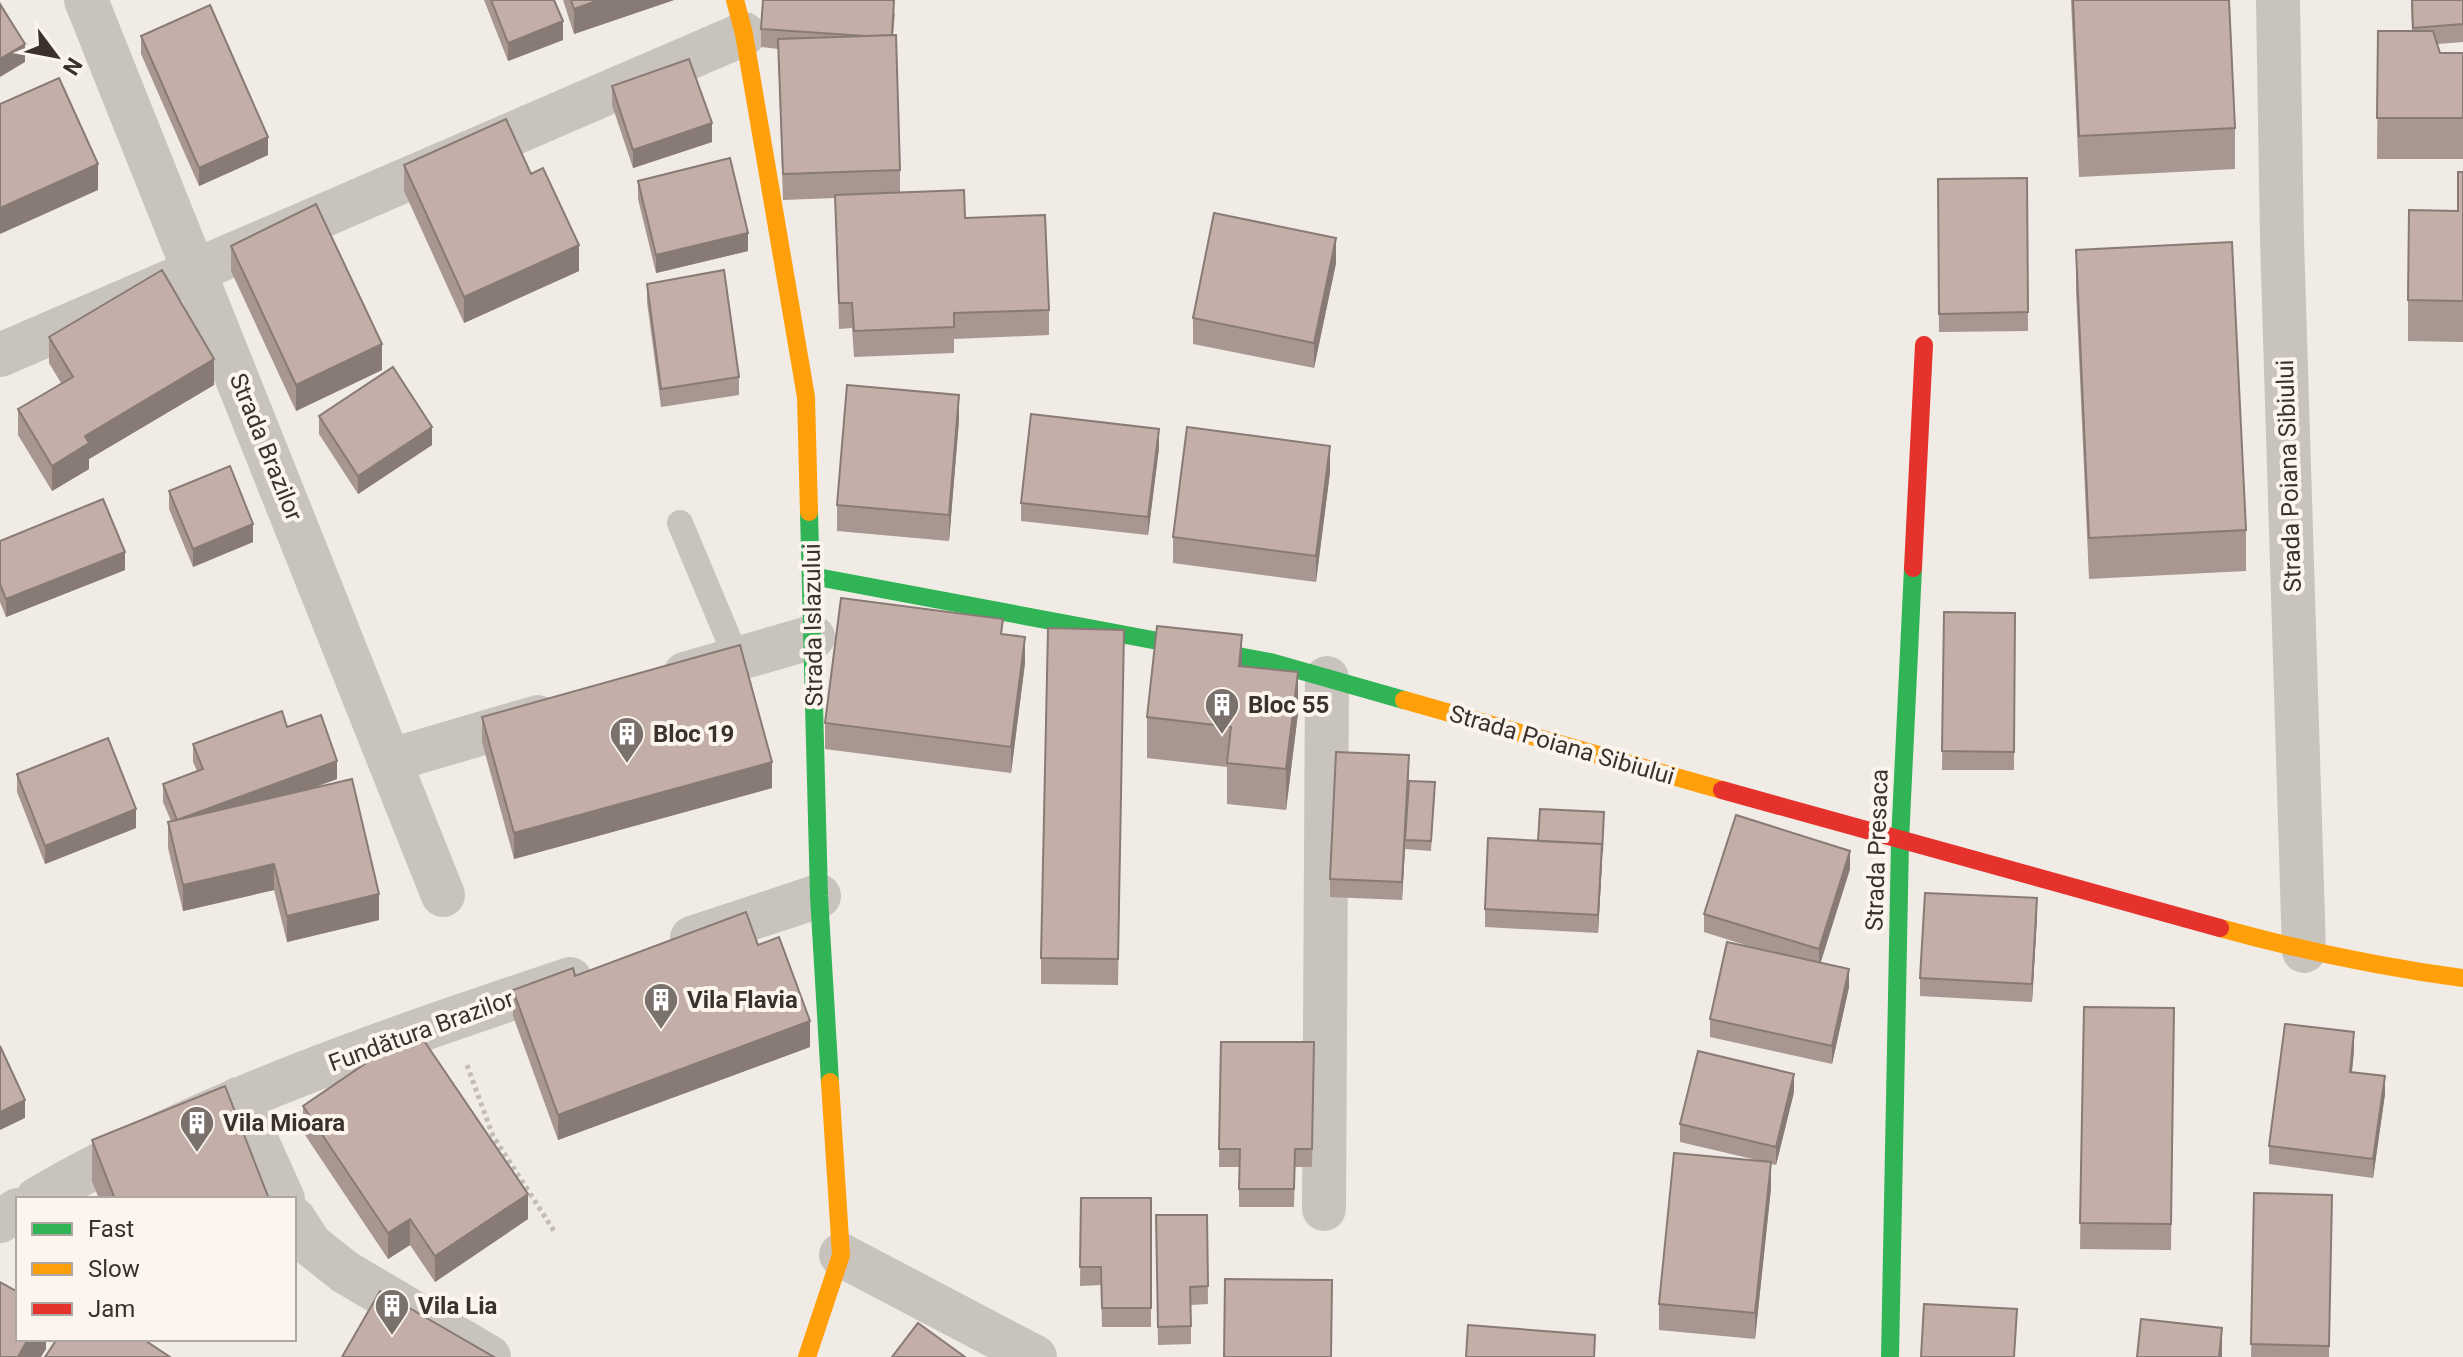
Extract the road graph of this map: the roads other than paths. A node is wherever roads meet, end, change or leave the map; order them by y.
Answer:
1 (86, 0) edge
2 (2278, 0) edge
3 (740, 17) edge
4 (195, 270) junction
5 (1924, 345) dead end
6 (0, 355) edge
7 (680, 523) dead end
8 (812, 576) junction
9 (813, 637) junction
10 (737, 659) junction
11 (1327, 678) junction
12 (647, 685) edge
13 (572, 707) edge
14 (391, 760) junction
15 (1900, 841) junction
16 (443, 895) dead end
17 (819, 896) junction
18 (654, 951) edge
19 (2304, 951) junction
20 (609, 966) edge
21 (2463, 978) edge
22 (238, 1099) junction
23 (41, 1197) edge
24 (282, 1197) edge
25 (1324, 1209) dead end
26 (296, 1222) edge
27 (841, 1255) junction
28 (489, 1357) edge
29 (807, 1357) edge
30 (1035, 1357) edge
31 (1890, 1357) edge

1 - 4 street, Strada Brazilor
2 - 19 street, Strada Poiana Sibiului
3 - 4 street
3 - 8 street, Strada Islazului
4 - 6 street
4 - 14 street, Strada Brazilor
5 - 15 street, Strada Presaca
7 - 10 lane
8 - 9 street, Strada Islazului
8 - 11 street, Strada Poiana Sibiului
9 - 10 street
9 - 17 street, Strada Islazului
10 - 12 street
11 - 15 street, Strada Poiana Sibiului
11 - 25 street
13 - 14 street
14 - 16 street, Strada Brazilor
15 - 19 street, Strada Poiana Sibiului
15 - 31 street, Strada Presaca
17 - 18 street
17 - 27 street, Strada Islazului
19 - 21 street, Strada Poiana Sibiului
20 - 22 street, Fundătura Brazilor
22 - 23 street, Fundătura Brazilor
22 - 24 street
26 - 28 street
27 - 29 street, Strada Islazului
27 - 30 street

